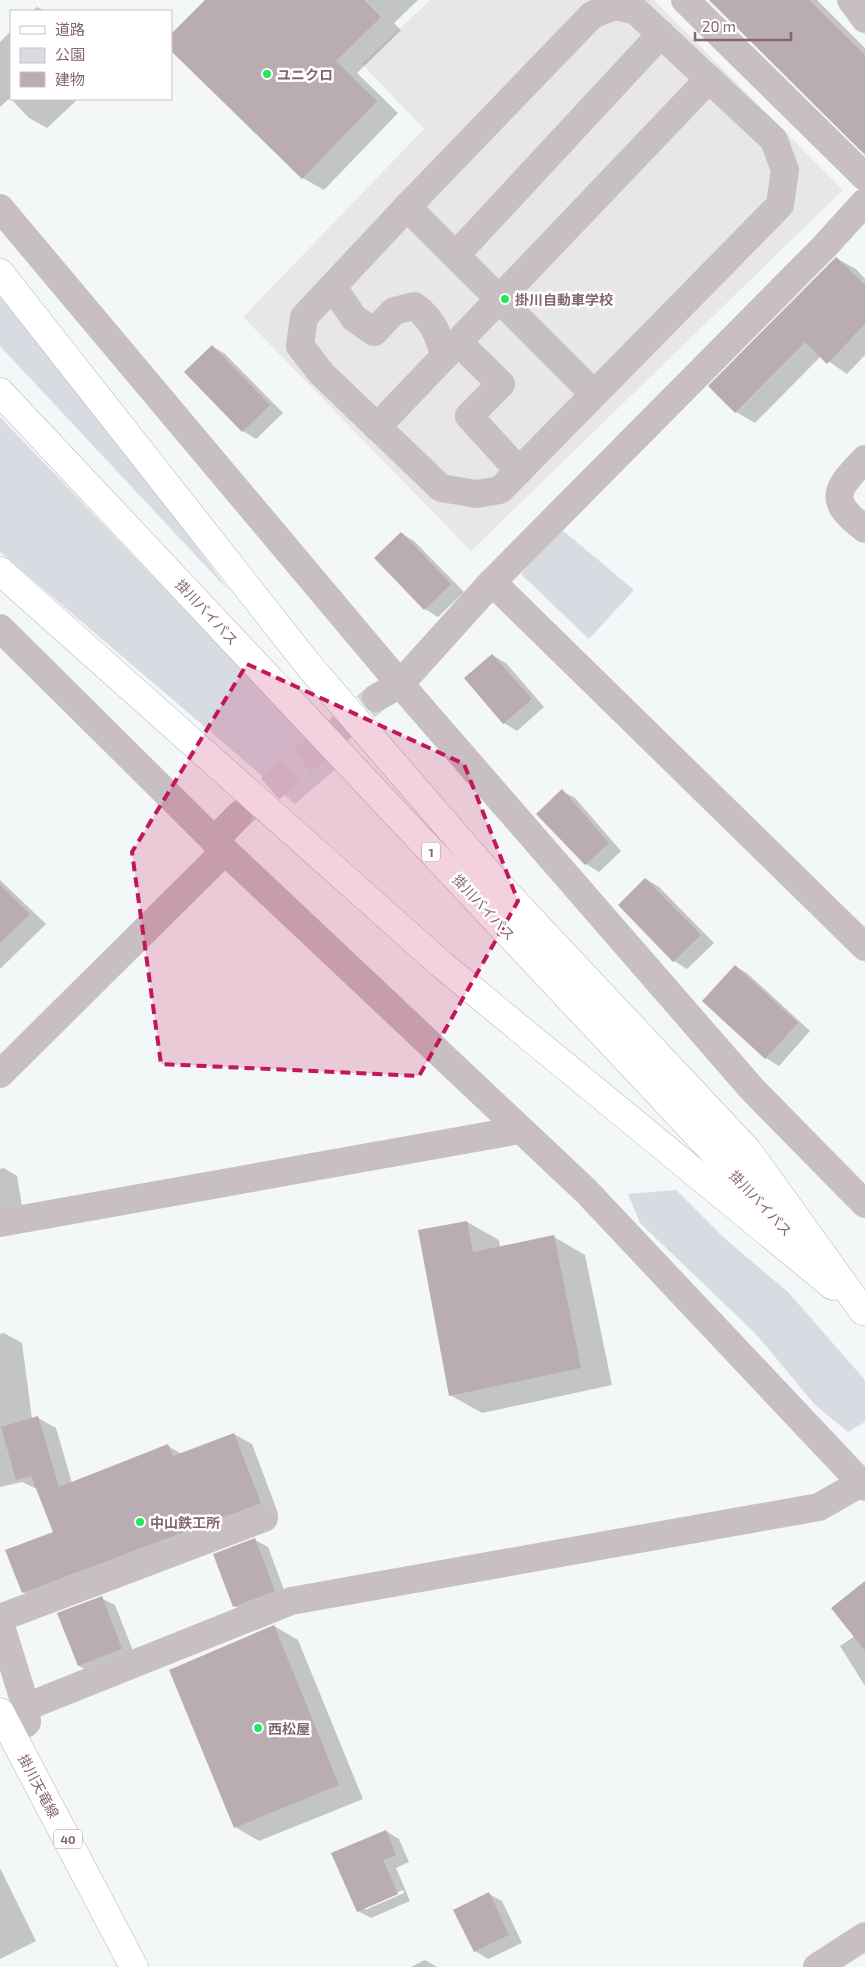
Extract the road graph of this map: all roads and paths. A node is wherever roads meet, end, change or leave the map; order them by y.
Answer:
1 (685, 0) edge
2 (851, 0) edge
3 (865, 19) edge
4 (661, 34) junction
5 (709, 79) junction
6 (865, 177) edge
7 (865, 202) edge
8 (407, 207) junction
9 (0, 208) edge
10 (456, 255) junction
11 (0, 273) edge
12 (333, 287) junction
13 (499, 299) junction
14 (451, 350) junction
15 (0, 392) edge
16 (594, 394) junction
17 (377, 428) junction
18 (865, 460) edge
19 (519, 471) junction
20 (865, 529) edge
21 (0, 571) edge
22 (492, 582) junction
23 (0, 628) edge
24 (400, 684) junction
25 (376, 698) tunnel mouth
26 (238, 816) tunnel mouth
27 (219, 846) junction
28 (865, 947) edge
29 (0, 1074) edge
30 (520, 1130) junction
31 (865, 1204) edge
32 (0, 1223) edge
33 (864, 1312) edge
34 (863, 1485) edge
35 (264, 1518) dead end
36 (0, 1618) edge
37 (0, 1623) edge
38 (10, 1724) edge
39 (865, 1936) edge
40 (134, 1967) edge
41 (817, 1967) edge

1 - 6 street
2 - 3 street
4 - 5 street
4 - 8 street
4 - 10 street
5 - 13 street
5 - 16 street
7 - 22 street
8 - 10 street
8 - 12 street
9 - 24 street
10 - 13 street
11 - 33 main road
12 - 14 street
12 - 17 street
13 - 14 street
13 - 16 street
14 - 17 street
14 - 19 street
15 - 33 main road, 掛川バイパス / 1
16 - 19 street
17 - 19 street
18 - 20 street
21 - 33 main road
22 - 24 street
22 - 28 street
23 - 27 street
24 - 25 street
24 - 31 street
26 - 27 street
27 - 29 street
27 - 30 street
30 - 32 street
30 - 34 street
34 - 38 street
35 - 36 street
37 - 38 street
38 - 40 main road, 掛川天竜線 / 40
39 - 41 street

